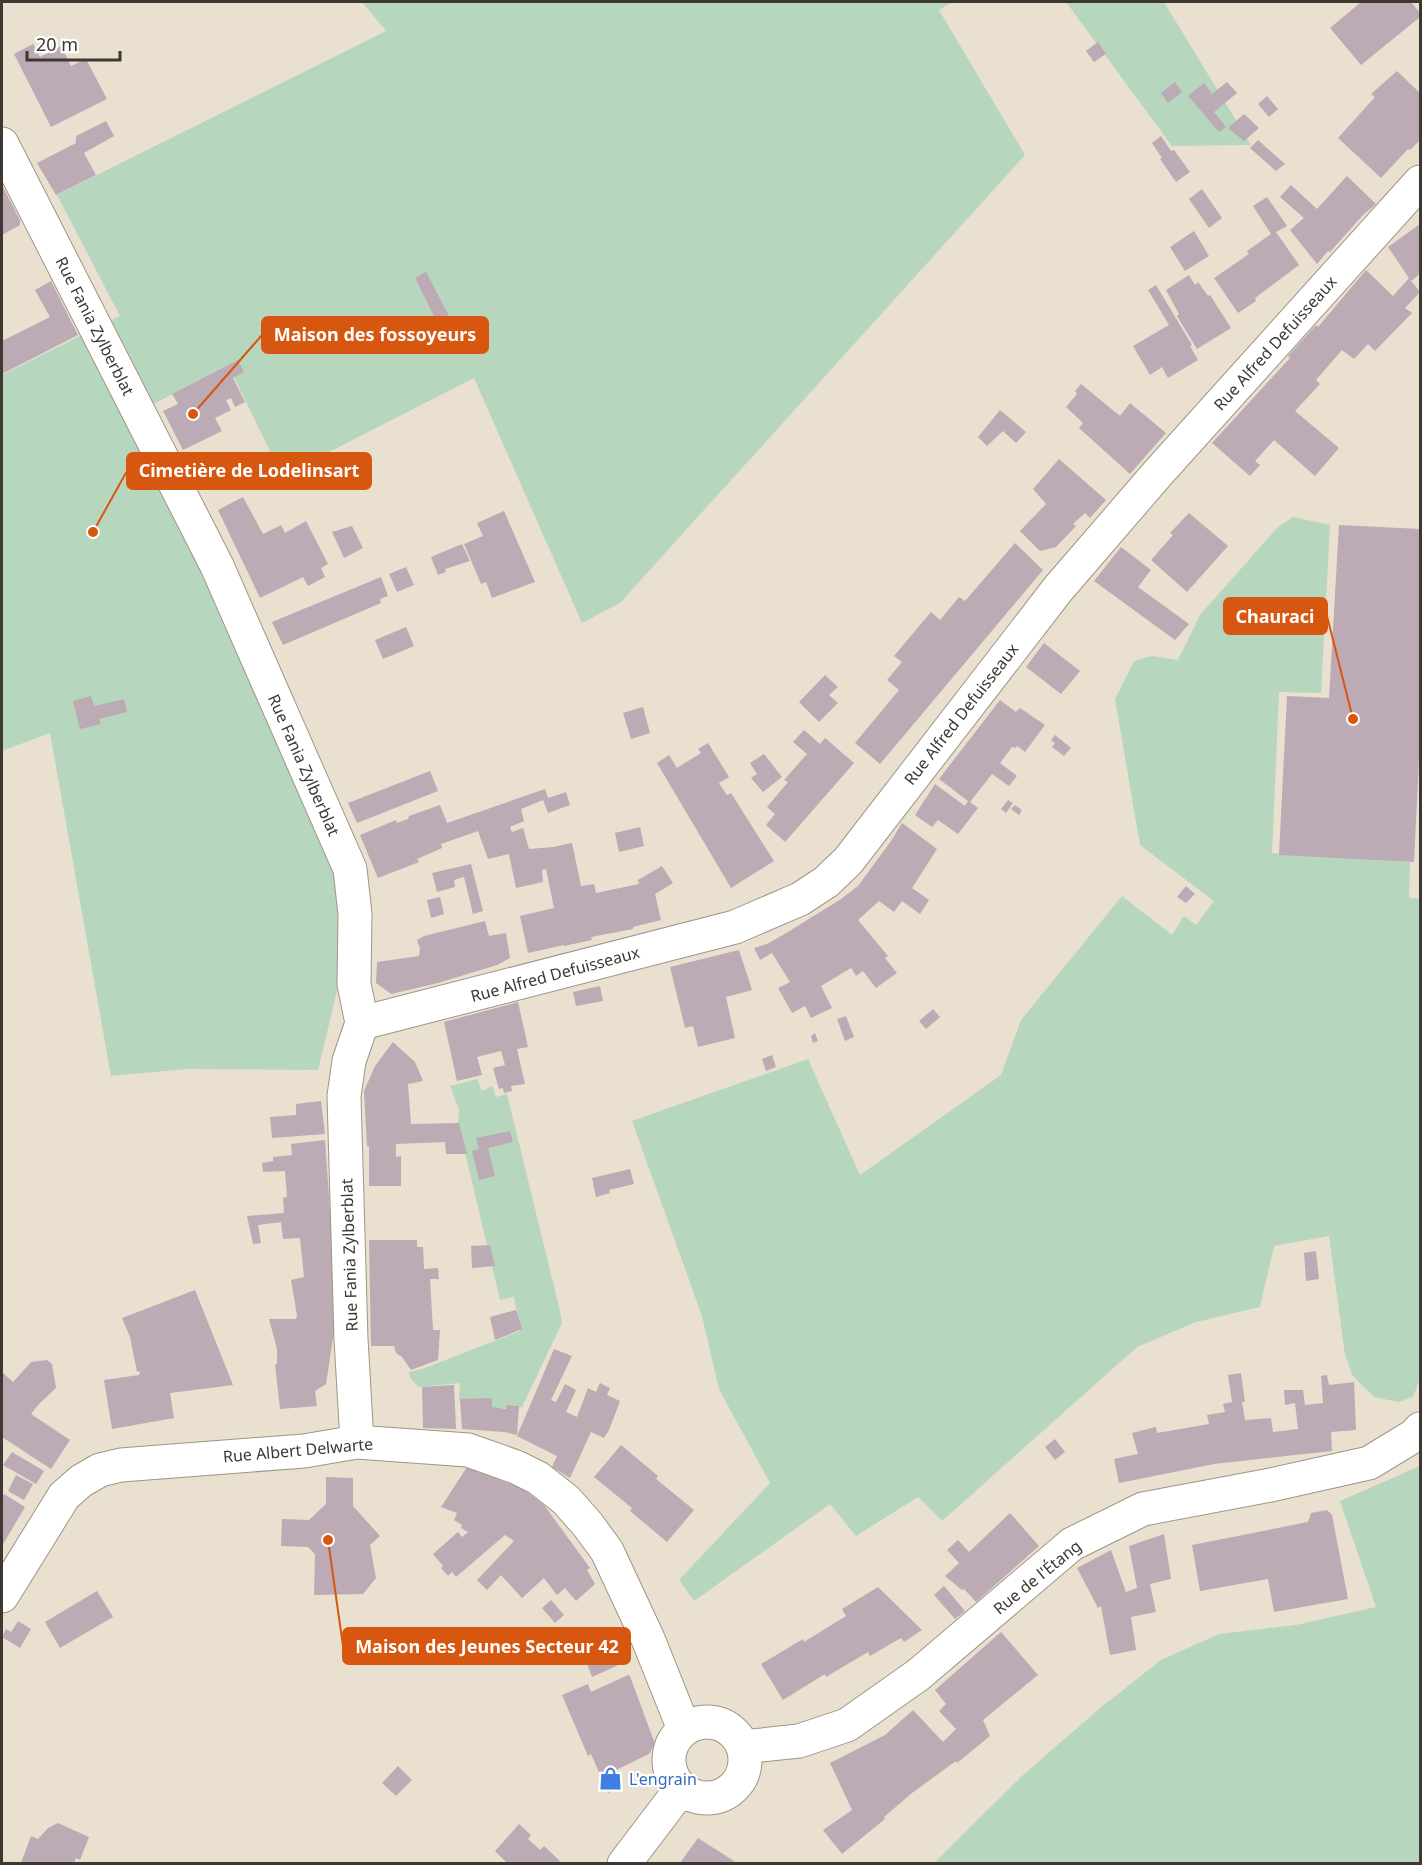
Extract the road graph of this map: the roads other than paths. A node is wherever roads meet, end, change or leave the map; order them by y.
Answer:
1 (2, 144) edge
2 (1420, 182) edge
3 (362, 1023) junction
4 (1420, 1429) edge
5 (357, 1442) junction
6 (2, 1596) edge
7 (684, 1729) junction
8 (743, 1747) junction
9 (681, 1789) junction
10 (624, 1863) edge

1 - 3 street, Rue Fania Zylberblat
2 - 3 street, Rue Alfred Defuisseaux
3 - 5 street, Rue Fania Zylberblat
4 - 8 street, Rue de l'Étang
5 - 6 street, Rue Albert Delwarte
5 - 7 street, Rue Albert Delwarte
7 - 8 street
7 - 9 street
8 - 9 street
9 - 10 street

